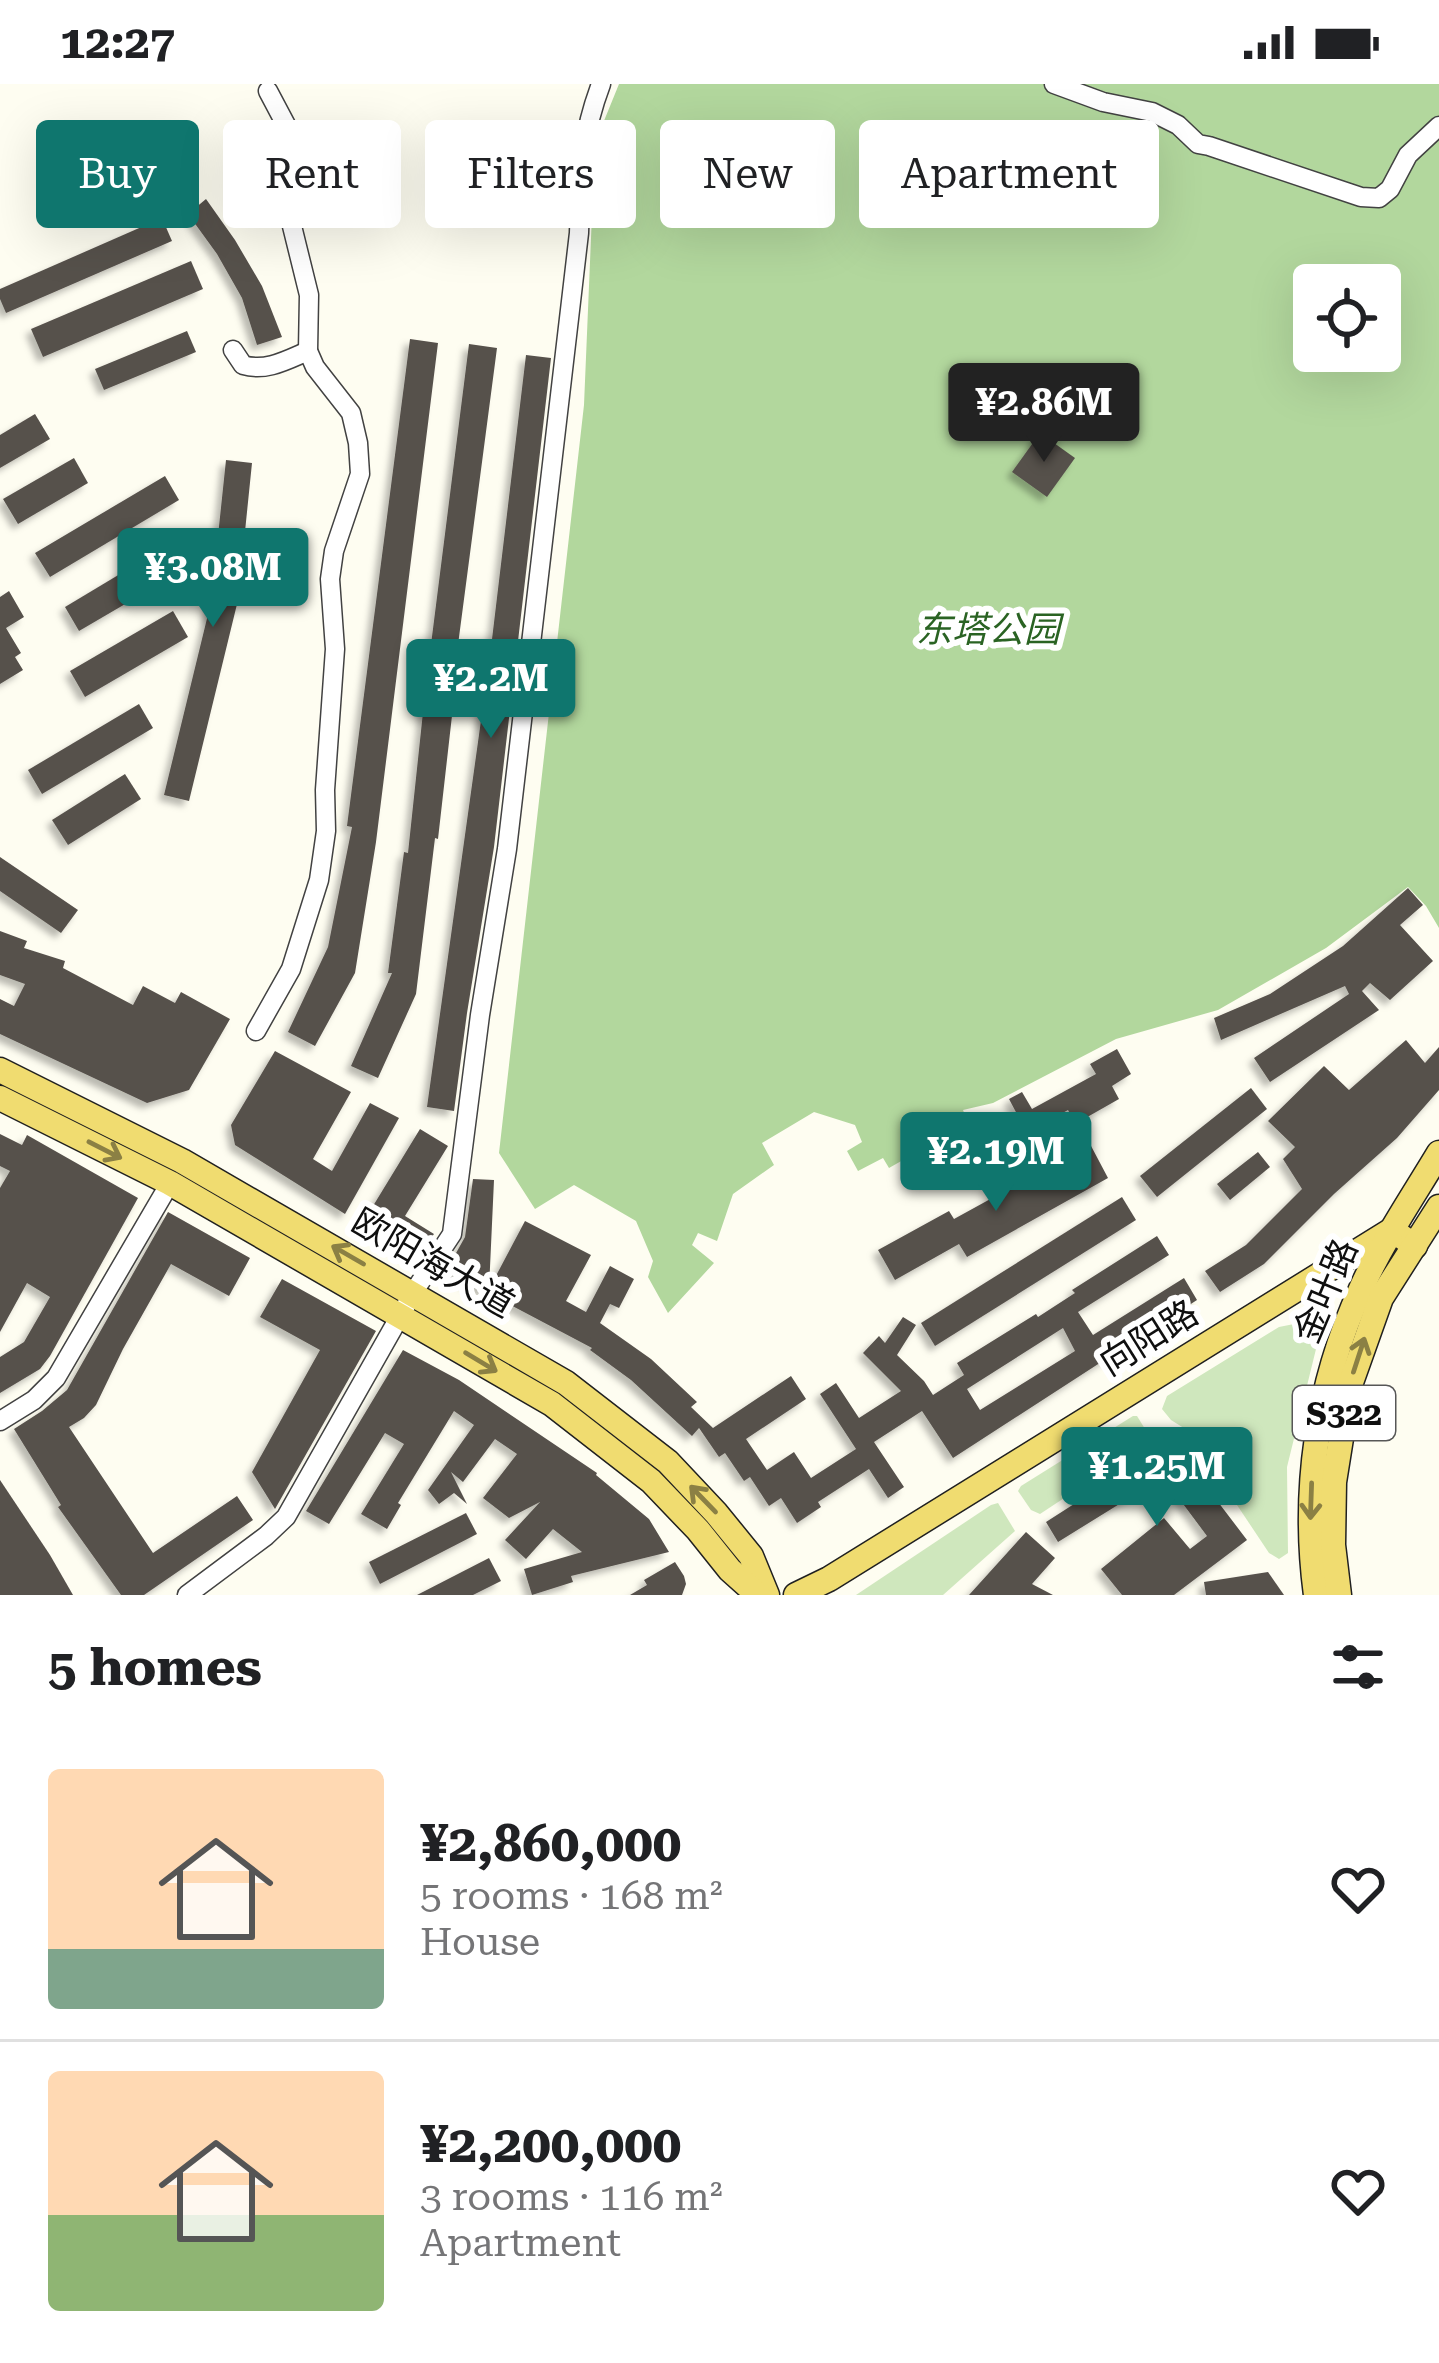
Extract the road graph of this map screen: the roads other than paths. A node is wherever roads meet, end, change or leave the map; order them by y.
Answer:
1 (601, 84) edge
2 (1054, 84) edge
3 (268, 91) dead end
4 (1439, 126) edge
5 (233, 350) dead end
6 (308, 351) junction
7 (256, 1031) dead end
8 (0, 1070) edge
9 (0, 1098) edge
10 (1439, 1154) edge
11 (170, 1183) junction
12 (1439, 1207) edge
13 (1392, 1230) junction
14 (1415, 1246) junction
15 (407, 1303) junction
16 (0, 1421) edge
17 (187, 1595) edge
18 (763, 1595) edge
19 (796, 1595) edge
20 (1316, 1595) edge
21 (1339, 1595) edge

1 - 15 street
2 - 4 street
3 - 6 street
5 - 6 street
6 - 7 street
15 -> 8 main road, 欧阳海大道
9 -> 11 main road, 欧阳海大道
10 - 13 main road, S322
11 - 15 main road, 欧阳海大道
11 - 16 street
12 - 14 main road, S322
13 - 14 main road
13 - 19 main road, 向阳路
13 -> 20 main road, 金叶路 / S322
21 -> 14 main road, 金叶路 / S322
15 - 17 street
15 - 18 main road, 欧阳海大道

